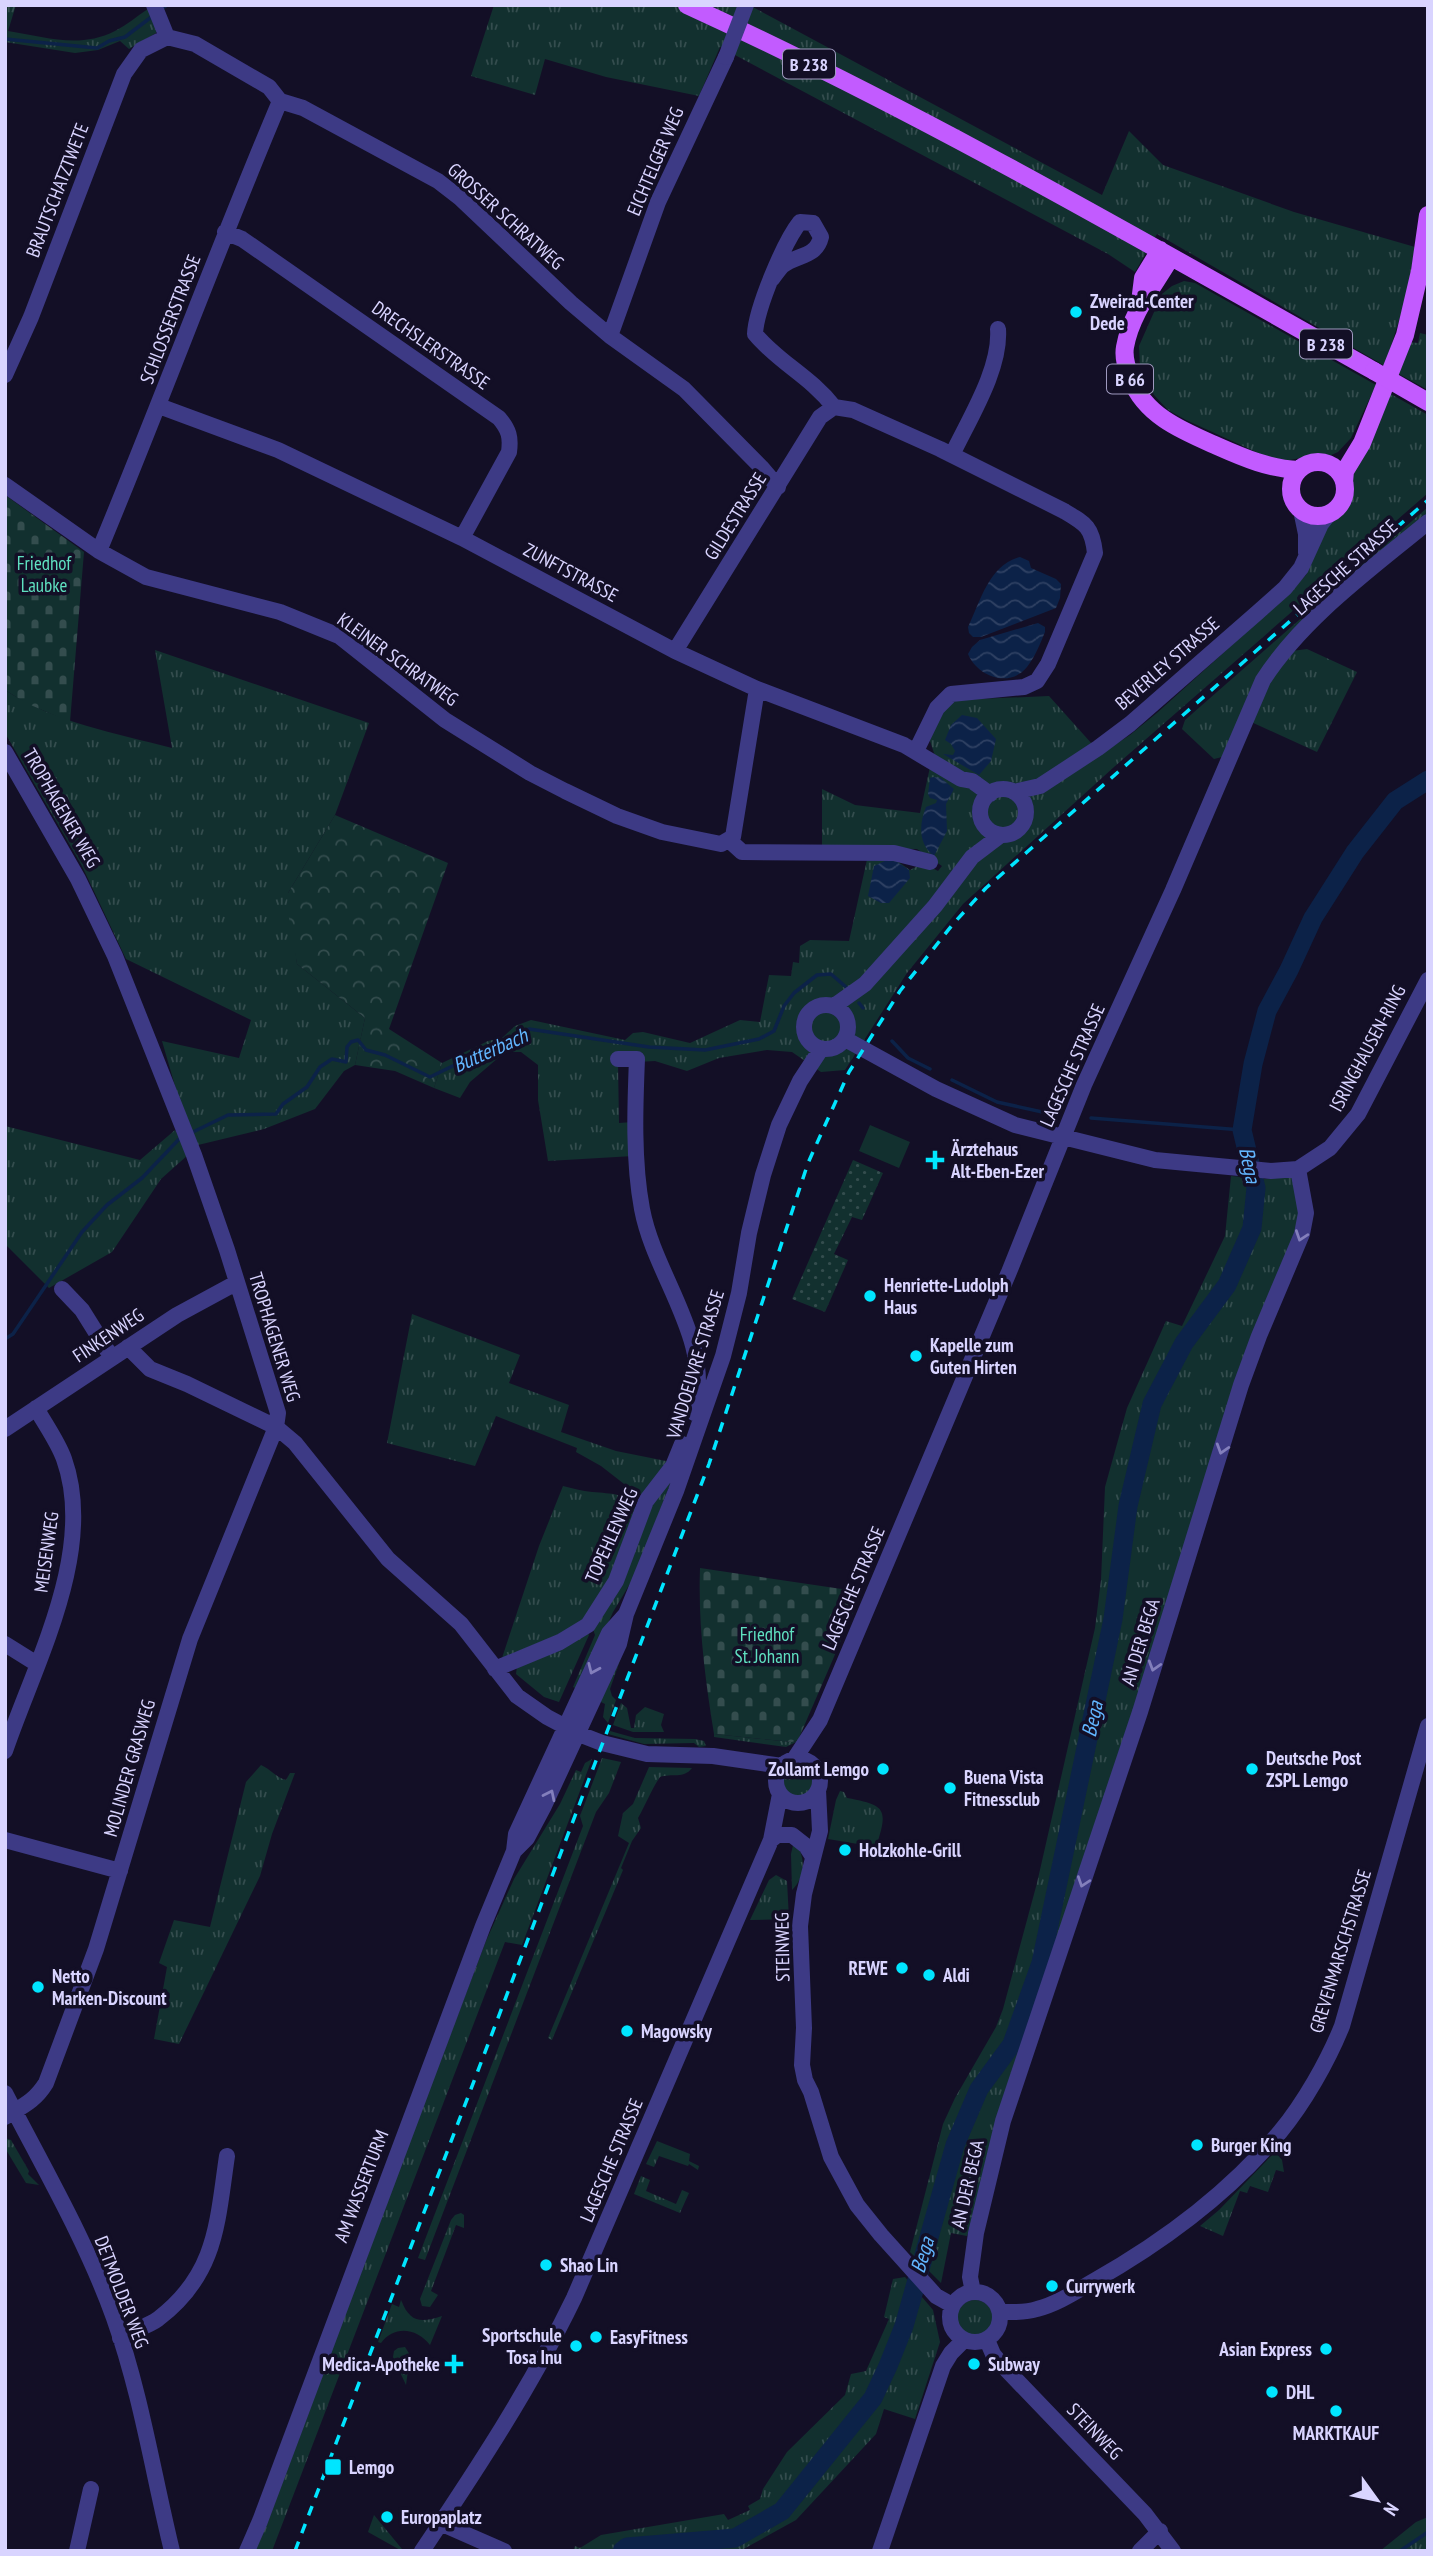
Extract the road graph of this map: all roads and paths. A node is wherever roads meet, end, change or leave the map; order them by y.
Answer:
1 (687, 5) edge
2 (746, 5) edge
3 (157, 12) edge
4 (167, 37) junction
5 (280, 101) junction
6 (1428, 215) edge
7 (1126, 231) junction
8 (225, 232) junction
9 (1166, 254) junction
10 (1143, 278) junction
11 (772, 279) dead end
12 (1140, 306) junction
13 (998, 329) dead end
14 (610, 336) junction
15 (5, 375) edge
16 (1428, 402) edge
17 (159, 406) junction
18 (834, 407) junction
19 (1365, 431) junction
20 (952, 455) junction
21 (1259, 464) junction
22 (1327, 464) junction
23 (1299, 470) junction
24 (1344, 482) junction
25 (5, 485) edge
26 (778, 487) junction
27 (1291, 489) junction
28 (1301, 510) junction
29 (1329, 514) junction
30 (1428, 522) edge
31 (462, 538) junction
32 (99, 551) junction
33 (1306, 556) junction
34 (675, 651) junction
35 (757, 689) junction
36 (916, 751) junction
37 (5, 752) edge
38 (1040, 786) junction
39 (1014, 792) junction
40 (986, 798) junction
41 (1026, 810) junction
42 (983, 824) junction
43 (1001, 835) junction
44 (730, 841) junction
45 (972, 857) junction
46 (930, 862) dead end
47 (1428, 980) edge
48 (865, 984) junction
49 (834, 1006) junction
50 (847, 1020) junction
51 (806, 1037) junction
52 (845, 1039) junction
53 (821, 1049) junction
54 (618, 1059) dead end
55 (800, 1081) junction
56 (1063, 1137) junction
57 (1298, 1169) junction
58 (236, 1283) junction
59 (62, 1289) dead end
60 (128, 1347) junction
61 (112, 1358) junction
62 (36, 1408) junction
63 (276, 1427) junction
64 (5, 1429) edge
65 (5, 1644) edge
66 (37, 1664) junction
67 (495, 1669) junction
68 (820, 1720) junction
69 (1428, 1726) edge
70 (573, 1731) junction
71 (5, 1751) edge
72 (739, 1762) junction
73 (788, 1762) junction
74 (813, 1765) junction
75 (778, 1788) junction
76 (818, 1790) junction
77 (798, 1803) junction
78 (774, 1838) junction
79 (5, 1840) edge
80 (817, 1840) junction
81 (813, 1857) junction
82 (120, 1871) junction
83 (5, 2093) edge
84 (10, 2114) edge
85 (227, 2156) dead end
86 (973, 2292) junction
87 (952, 2305) junction
88 (1000, 2312) junction
89 (120, 2338) junction
90 (964, 2340) junction
91 (987, 2340) junction
92 (91, 2488) dead end
93 (165, 2519) junction
94 (440, 2524) junction
95 (1160, 2530) junction
96 (249, 2545) edge
97 (77, 2551) edge
98 (172, 2551) edge
99 (183, 2551) edge
100 (239, 2551) edge
101 (422, 2551) edge
102 (504, 2551) edge
103 (880, 2551) edge
104 (1140, 2551) edge
105 (1173, 2551) edge

1 - 7 main road, B 238
2 - 14 street, EICHTELGER WEG, bridge
3 - 4 street
4 - 5 street, GROSSER SCHRATWEG
4 - 15 street, BRAUTSCHATZTWETE
5 - 8 street, SCHLOSSERSTRASSE
5 - 14 street, GROSSER SCHRATWEG
6 - 19 main road
7 - 9 main road, B 238
7 - 10 main road, B 66
8 - 17 street, SCHLOSSERSTRASSE
8 - 31 street, DRECHSLERSTRASSE
9 - 10 main road, B 66
9 - 12 main road, B 66
9 - 16 main road, B 238, bridge
10 - 12 main road, B 66
11 - 18 street
12 - 21 main road, B 66
13 - 20 street
14 - 26 street, GROSSER SCHRATWEG
17 - 31 street, ZUNFTSTRASSE
17 - 32 street, SCHLOSSERSTRASSE
18 - 20 street
18 - 26 street, GILDESTRASSE
19 - 22 main road
19 - 24 main road
20 - 36 street
21 - 23 main road, B 66
21 - 27 main road, B 66
22 - 23 main road
22 - 24 main road
23 - 27 main road
24 - 29 main road
25 - 32 street, KLEINER SCHRATWEG
26 - 34 street, GILDESTRASSE
27 - 28 main road
28 - 29 main road
28 - 33 street
29 - 33 street, BEVERLEY STRASSE
30 - 56 street, LAGESCHE STRASSE
31 - 34 street, ZUNFTSTRASSE
32 - 44 street, KLEINER SCHRATWEG
33 - 38 street, BEVERLEY STRASSE
34 - 35 street, ZUNFTSTRASSE
35 - 36 street, ZUNFTSTRASSE
35 - 44 street
36 - 40 street, ZUNFTSTRASSE
37 - 58 street, TROPHAGENER WEG
38 - 39 street
38 - 41 street
39 - 40 street
39 - 41 street
40 - 42 street
41 - 43 street
42 - 43 street
42 - 45 street
43 - 45 street
44 - 46 street, KLEINER SCHRATWEG
45 - 48 street
47 - 57 street, ISRINGHAUSEN-RING
48 - 49 street
48 - 50 street
49 - 50 street
49 - 51 street
50 - 52 street
51 - 53 street
51 - 55 street, VANDOEUVRE STRASSE
52 - 53 street
52 - 56 street
53 - 55 street, VANDOEUVRE STRASSE
54 - 67 street, TOPEHLENWEG
55 - 70 street, VANDOEUVRE STRASSE
56 - 57 street, ISRINGHAUSEN-RING
56 - 68 street, LAGESCHE STRASSE
57 -> 86 street, AN DER BEGA
58 - 60 street, FINKENWEG
58 - 63 street, TROPHAGENER WEG
59 - 61 street
60 - 61 street, FINKENWEG
60 - 63 street
61 - 62 street, FINKENWEG
62 - 64 street, FINKENWEG
62 - 66 street, MEISENWEG
63 - 67 street, TROPHAGENER WEG
63 - 82 street, MOLINDER GRASWEG
65 - 66 street
66 - 71 street, MEISENWEG
67 - 70 street, TROPHAGENER WEG
68 - 73 street, LAGESCHE STRASSE
68 - 74 street, LAGESCHE STRASSE
69 - 88 street, GREVENMARSCHSTRASSE
70 - 72 street, TROPHAGENER WEG
70 - 96 street, AM WASSERTURM
72 - 73 street, TROPHAGENER WEG
72 - 75 street, TROPHAGENER WEG
73 - 74 street
73 - 75 street
74 - 76 street
75 - 77 street
75 - 78 street, LAGESCHE STRASSE
76 - 77 street
76 - 80 street, STEINWEG
77 - 78 street, LAGESCHE STRASSE
77 - 80 street
78 - 81 street
78 - 94 street, LAGESCHE STRASSE
79 - 82 street
80 - 81 street, STEINWEG
81 - 87 street, STEINWEG
82 - 84 street, MOLINDER GRASWEG
83 - 84 street, DETMOLDER WEG
84 - 89 street, DETMOLDER WEG
85 - 89 street
86 - 87 street
86 - 88 street
87 - 90 street
88 - 91 street
89 - 93 street, DETMOLDER WEG
90 - 91 street
90 - 103 street
91 - 95 street, STEINWEG
92 - 97 street
93 - 98 street, DETMOLDER WEG
93 - 99 street, DETMOLDER WEG
94 - 101 street, LAGESCHE STRASSE
94 - 102 street
95 - 104 street
95 - 105 street, STEINWEG
96 - 100 street, AM WASSERTURM

